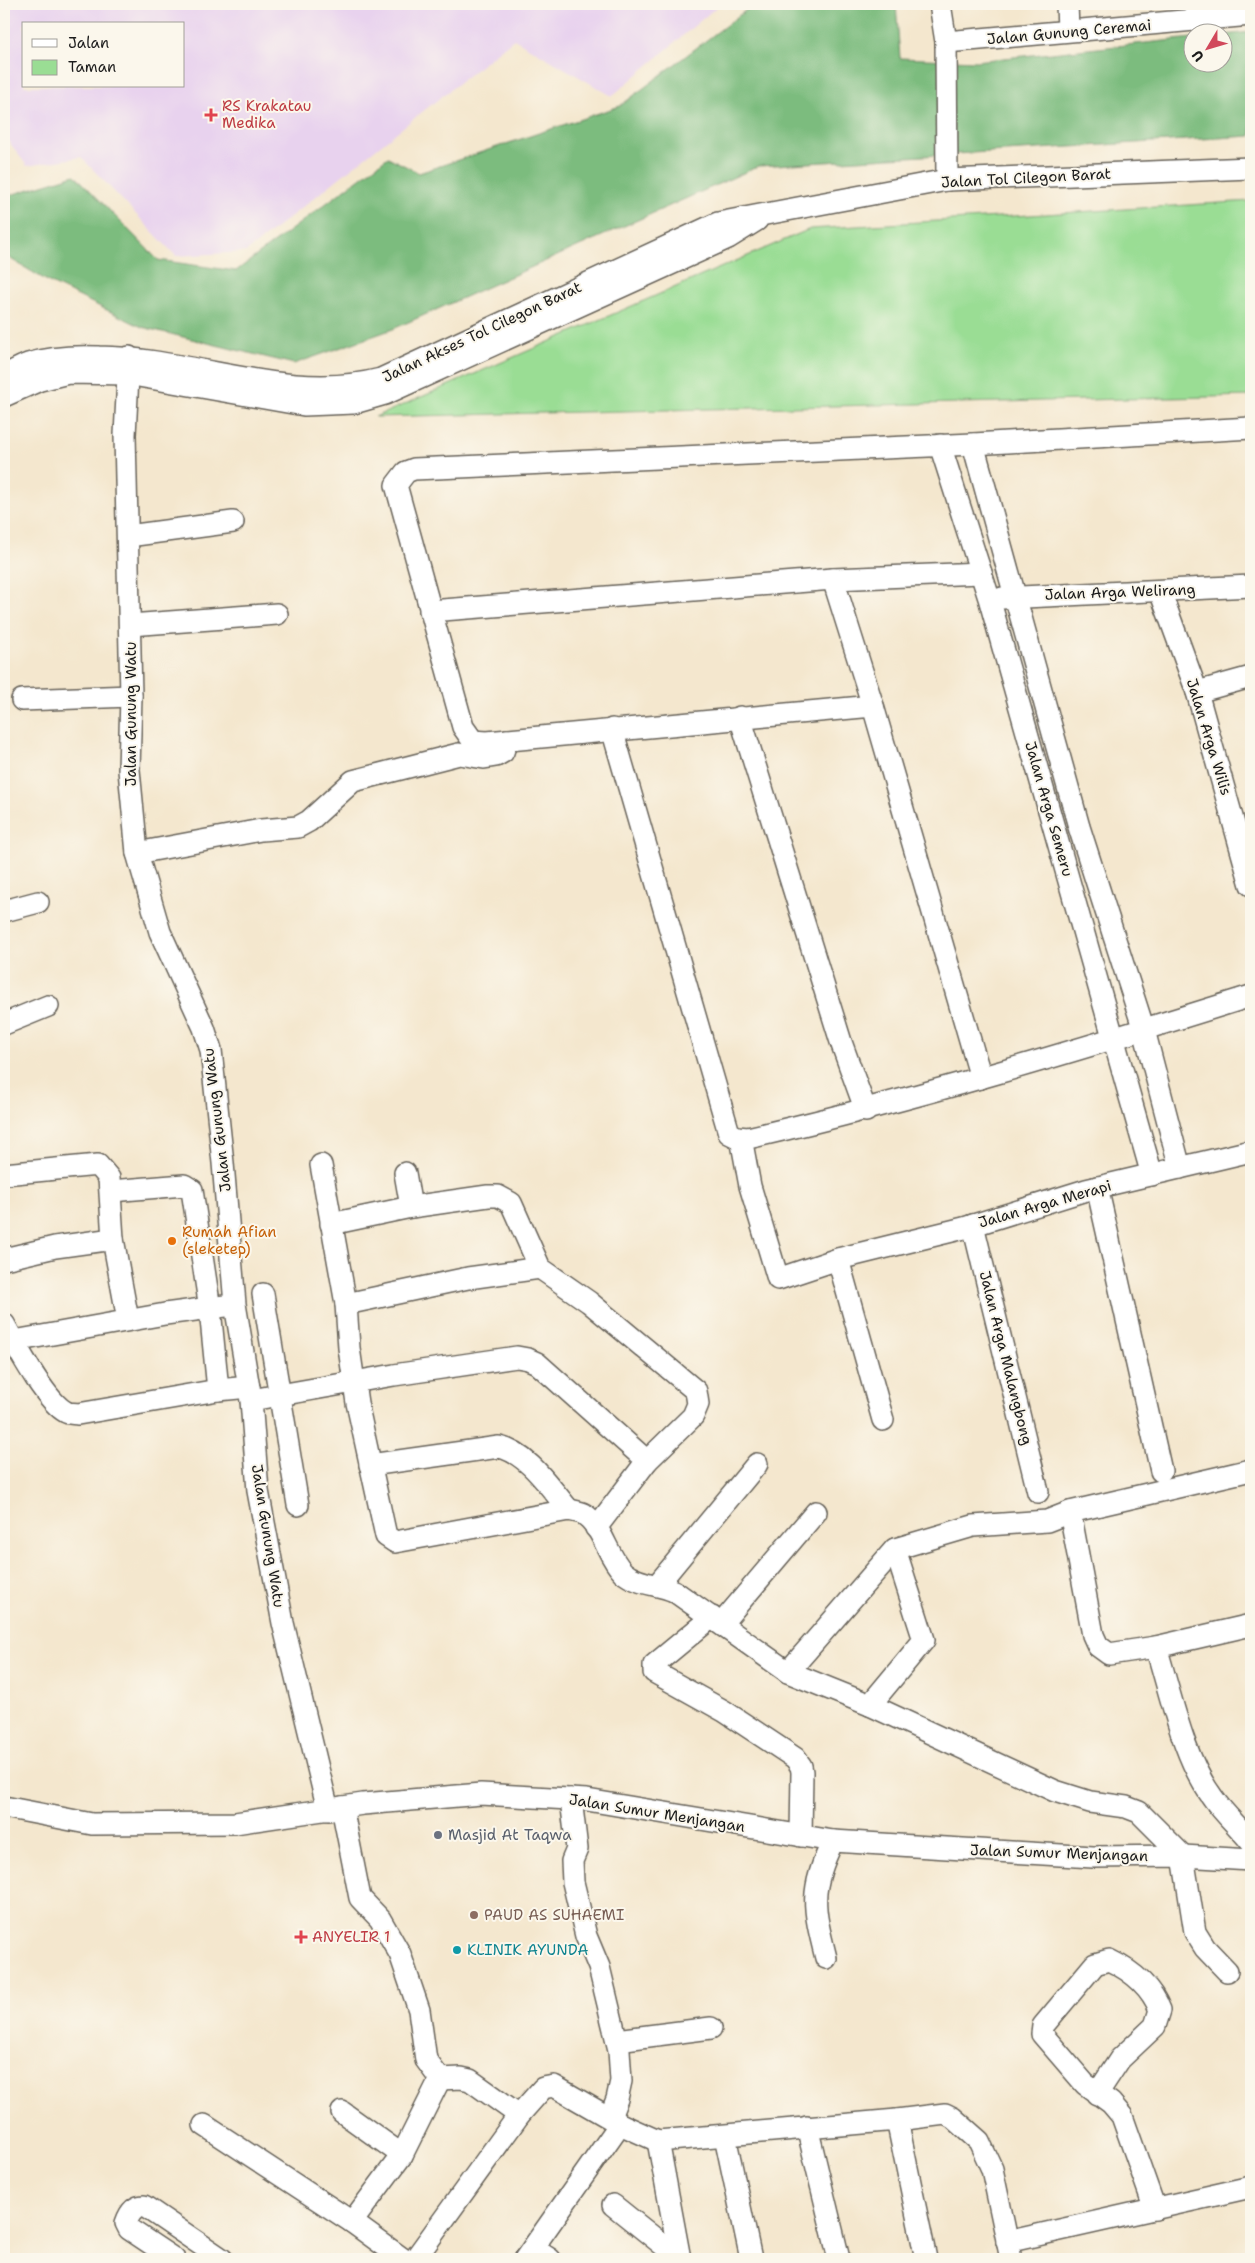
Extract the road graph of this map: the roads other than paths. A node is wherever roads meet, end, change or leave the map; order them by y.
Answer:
1 (940, 4) edge
2 (1067, 4) edge
3 (1204, 12) edge
4 (1251, 14) edge
5 (1068, 30) junction
6 (946, 42) junction
7 (1251, 168) edge
8 (947, 180) junction
9 (772, 211) joint
10 (128, 366) junction
11 (4, 376) edge
12 (4, 396) edge
13 (1251, 428) edge
14 (973, 444) junction
15 (940, 445) junction
16 (233, 522) dead end
17 (128, 536) junction
18 (982, 573) junction
19 (833, 579) junction
20 (1251, 586) edge
21 (1160, 591) junction
22 (1015, 597) junction
23 (989, 598) junction
24 (430, 611) junction
25 (277, 614) dead end
26 (130, 625) junction
27 (1251, 677) edge
28 (1197, 692) junction
29 (131, 696) junction
30 (22, 700) dead end
31 (873, 706) junction
32 (740, 717) junction
33 (612, 729) junction
34 (506, 740) junction
35 (137, 853) junction
36 (1251, 885) edge
37 (38, 902) dead end
38 (4, 911) edge
39 (1251, 996) edge
40 (48, 1006) dead end
41 (4, 1024) edge
42 (1144, 1030) junction
43 (1114, 1038) junction
44 (981, 1078) junction
45 (866, 1111) junction
46 (741, 1138) junction
47 (1251, 1151) edge
48 (321, 1165) dead end
49 (1180, 1168) junction
50 (405, 1173) dead end
51 (4, 1174) edge
52 (1152, 1175) junction
53 (1097, 1187) junction
54 (111, 1192) junction
55 (411, 1207) junction
56 (331, 1224) junction
57 (973, 1225) junction
58 (113, 1239) junction
59 (4, 1259) edge
60 (838, 1259) junction
61 (540, 1268) junction
62 (263, 1294) dead end
63 (235, 1304) junction
64 (346, 1304) junction
65 (210, 1309) junction
66 (128, 1320) junction
67 (9, 1332) edge
68 (354, 1383) junction
69 (218, 1390) junction
70 (250, 1394) junction
71 (280, 1395) junction
72 (884, 1420) dead end
73 (647, 1461) junction
74 (370, 1464) junction
75 (757, 1464) dead end
76 (1161, 1471) dead end
77 (1251, 1472) edge
78 (1038, 1492) dead end
79 (298, 1505) dead end
80 (569, 1510) junction
81 (816, 1512) dead end
82 (1070, 1512) junction
83 (596, 1528) junction
84 (895, 1549) junction
85 (658, 1584) junction
86 (717, 1620) junction
87 (1251, 1625) edge
88 (1156, 1647) junction
89 (788, 1672) junction
90 (870, 1705) junction
91 (571, 1799) junction
92 (4, 1807) edge
93 (335, 1809) junction
94 (801, 1836) junction
95 (833, 1841) junction
96 (1251, 1842) edge
97 (1183, 1856) junction
98 (1251, 1860) edge
99 (826, 1958) dead end
100 (1228, 1971) dead end
101 (711, 2028) dead end
102 (617, 2040) junction
103 (440, 2079) junction
104 (1097, 2094) junction
105 (342, 2112) dead end
106 (519, 2115) junction
107 (615, 2120) junction
108 (897, 2120) junction
109 (204, 2125) dead end
110 (807, 2126) junction
111 (725, 2136) junction
112 (658, 2141) junction
113 (402, 2155) junction
114 (1251, 2188) edge
115 (613, 2206) dead end
116 (1155, 2209) junction
117 (352, 2222) junction
118 (1009, 2251) edge
119 (536, 2255) edge
120 (679, 2255) edge
121 (174, 2259) edge
122 (222, 2259) edge
123 (402, 2259) edge
124 (415, 2259) edge
125 (751, 2259) edge
126 (839, 2259) edge
127 (926, 2259) edge

1 - 6 street
2 - 5 street
3 - 4 street, Jalan Gunung Ceremai
3 - 5 street, Jalan Gunung Ceremai
5 - 6 street, Jalan Gunung Ceremai
6 - 8 street
7 - 8 street, Jalan Tol Cilegon Barat
8 - 9 street, Jalan Tol Cilegon Barat
9 - 10 street, Jalan Akses Tol Cilegon Barat
10 - 11 street, Jalan Akses Tol Cilegon Barat
10 - 12 street
10 - 17 street, Jalan Gunung Watu
13 - 14 street
14 - 15 street
14 - 22 street, Jalan Arga Semeru
15 - 18 street, Jalan Arga Semeru
15 - 24 street
16 - 17 street
17 - 26 street, Jalan Gunung Watu
18 - 19 street
18 - 23 street, Jalan Arga Semeru
19 - 24 street
19 - 31 street
20 - 21 street, Jalan Arga Welirang
21 - 22 street, Jalan Arga Welirang
21 - 28 street, Jalan Arga Wilis
22 - 23 street, Jalan Arga Welirang
22 - 42 street, Jalan Arga Semeru
23 - 43 street, Jalan Arga Semeru
24 - 34 street
25 - 26 street
26 - 29 street, Jalan Gunung Watu
27 - 28 street
28 - 36 street, Jalan Arga Wilis
29 - 30 street
29 - 35 street, Jalan Gunung Watu
31 - 32 street
31 - 44 street
32 - 33 street
32 - 45 street
33 - 34 street
33 - 46 street
34 - 35 street
35 - 63 street, Jalan Gunung Watu
37 - 38 street
39 - 42 street
40 - 41 street
42 - 43 street
42 - 49 street, Jalan Arga Semeru
43 - 44 street
43 - 52 street, Jalan Arga Semeru
44 - 45 street
45 - 46 street
46 - 60 street, Jalan Arga Merapi
47 - 49 street, Jalan Arga Merapi
48 - 56 street
49 - 52 street, Jalan Arga Merapi
50 - 55 street
51 - 54 street
52 - 53 street, Jalan Arga Merapi
53 - 57 street, Jalan Arga Merapi
53 - 76 street
54 - 58 street
54 - 65 street
55 - 56 street
55 - 61 street
56 - 64 street
57 - 60 street, Jalan Arga Merapi
57 - 78 street, Jalan Arga Malangbong
58 - 59 street
58 - 66 street
60 - 72 street
61 - 64 street
61 - 73 street
62 - 71 street
63 - 65 street
63 - 70 street, Jalan Gunung Watu
64 - 68 street
65 - 66 street
65 - 69 street
66 - 67 street
67 - 69 street
68 - 71 street
68 - 73 street
68 - 74 street
69 - 70 street
70 - 71 street
70 - 93 street, Jalan Gunung Watu
71 - 79 street
73 - 83 street
74 - 80 street
74 - 80 street
75 - 85 street
77 - 82 street
80 - 83 street
81 - 86 street
82 - 84 street
82 - 88 street
83 - 85 street
84 - 89 street
84 - 90 street
85 - 86 street
86 - 89 street
86 - 94 street
87 - 88 street
88 - 96 street
89 - 90 street
90 - 97 street
91 - 93 street, Jalan Sumur Menjangan
91 - 94 street, Jalan Sumur Menjangan
91 - 102 street
92 - 93 street, Jalan Sumur Menjangan
93 - 103 street, Jalan Gunung Watu
94 - 95 street, Jalan Sumur Menjangan
95 - 97 street, Jalan Sumur Menjangan
95 - 99 street
97 - 98 street, Jalan Sumur Menjangan
97 - 100 street
101 - 102 street
102 - 107 street
103 - 106 street
103 - 113 street
104 - 104 street
104 - 116 street
105 - 113 street
106 - 107 street
106 - 124 street
107 - 112 street
107 - 119 street
108 - 110 street
108 - 118 street
108 - 127 street
109 - 117 street
110 - 111 street
110 - 126 street
111 - 112 street
111 - 125 street
112 - 120 street
113 - 117 street
114 - 116 street
115 - 120 street
116 - 118 street
117 - 123 street
121 - 122 street

